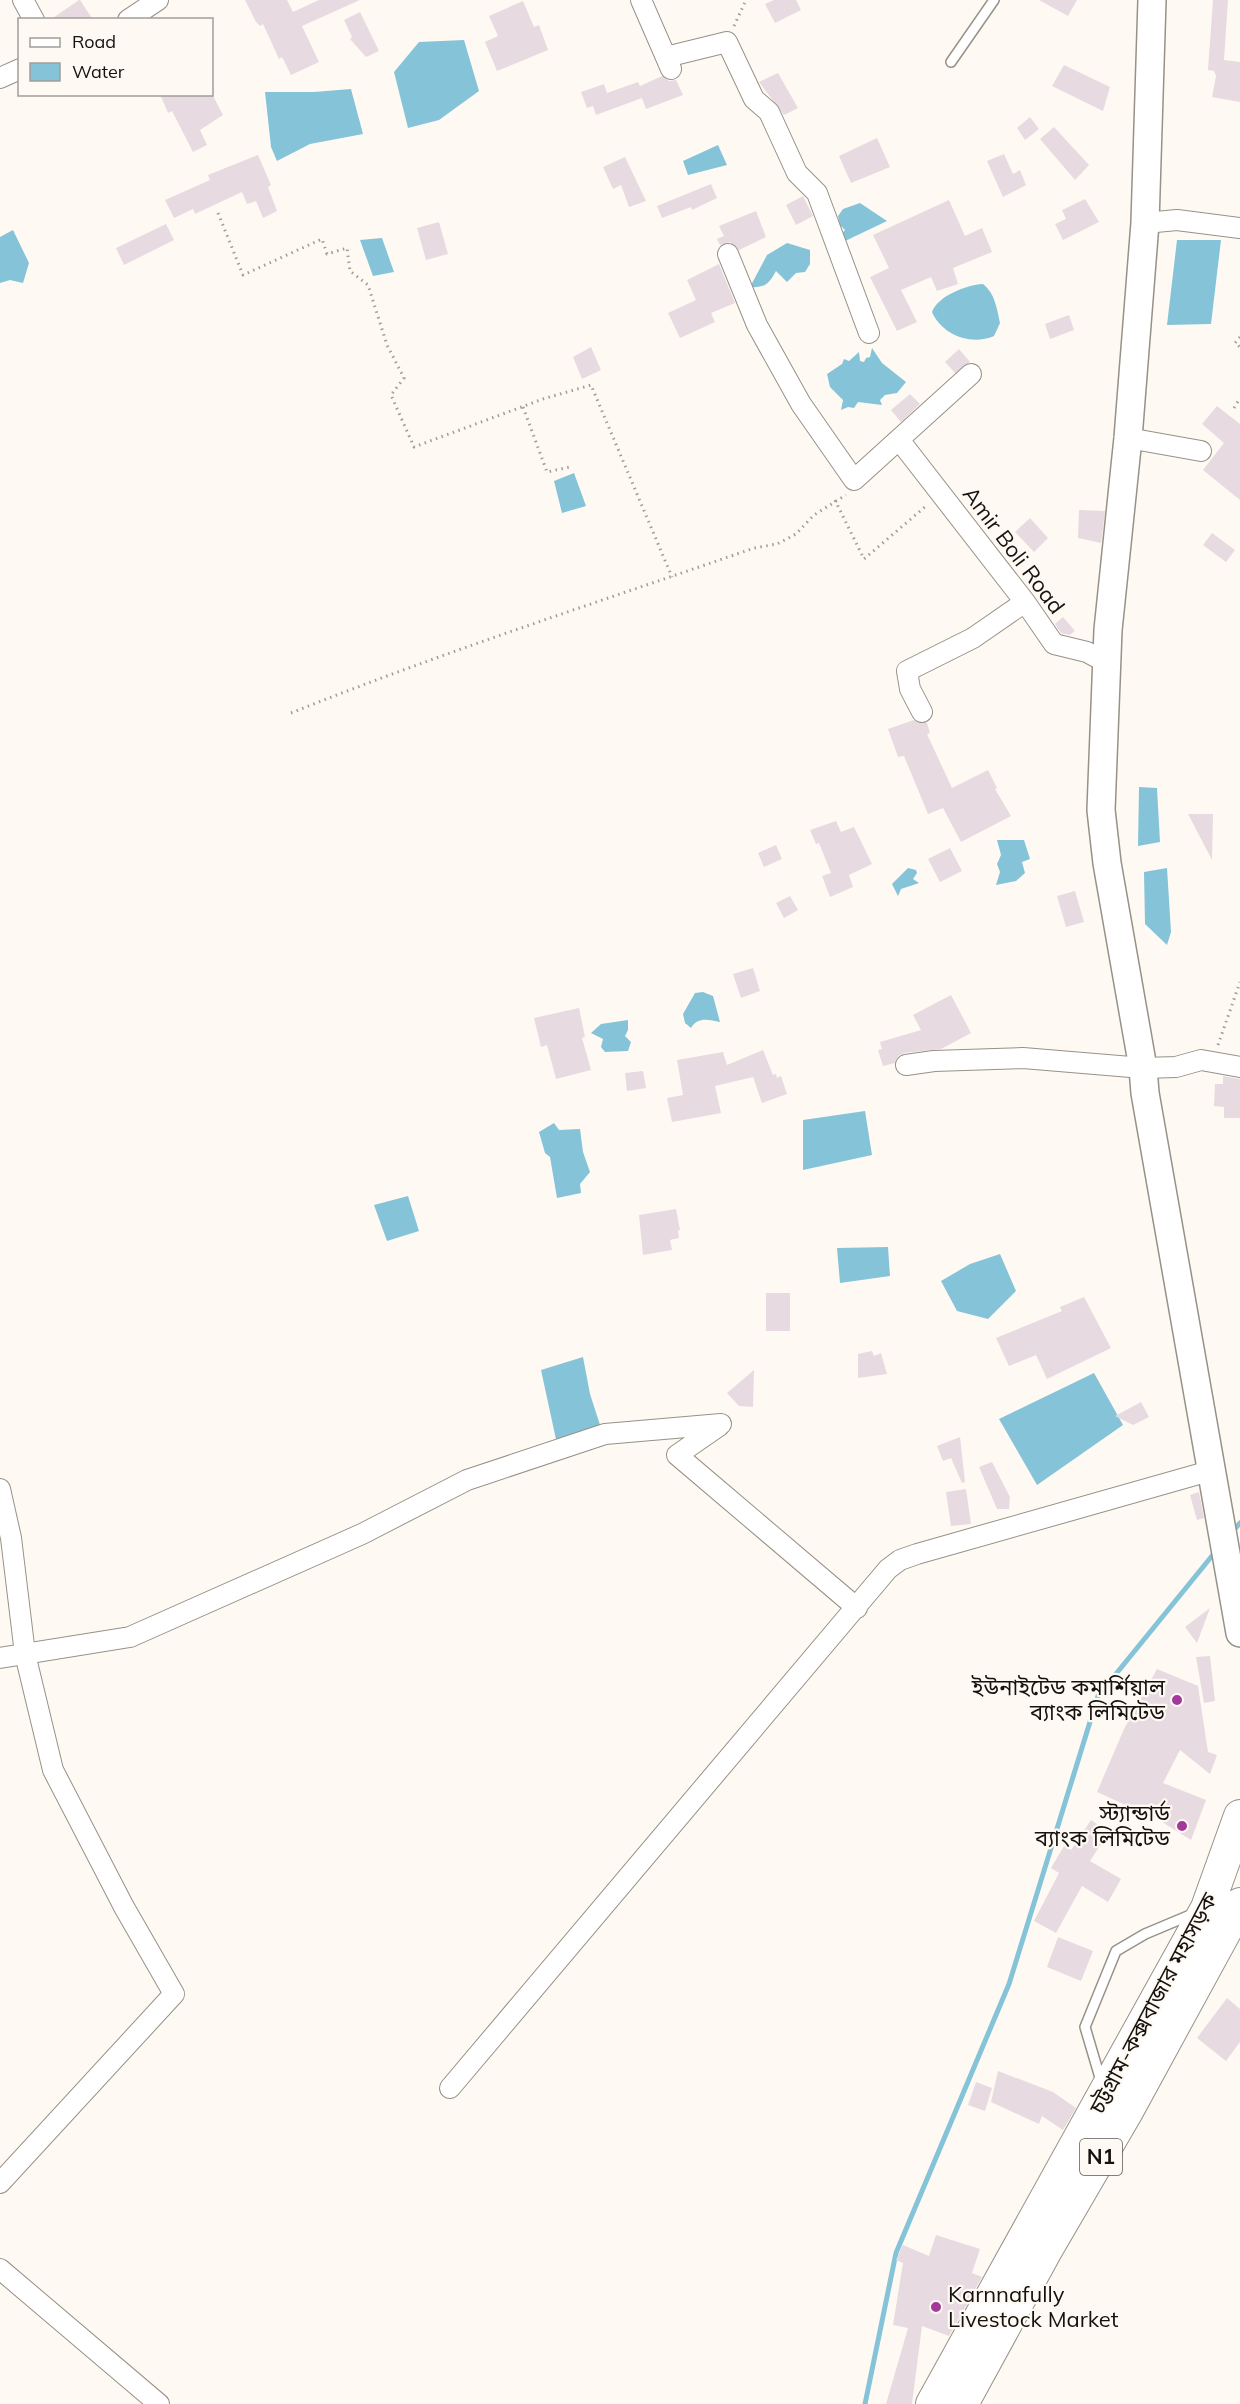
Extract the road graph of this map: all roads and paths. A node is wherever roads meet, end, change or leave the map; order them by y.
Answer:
1 (23, 0) edge
2 (158, 0) edge
3 (641, 0) edge
4 (746, 0) edge
5 (994, 0) edge
6 (1152, 0) edge
7 (33, 18) edge
8 (132, 18) edge
9 (727, 42) junction
10 (951, 62) dead end
11 (18, 70) edge
12 (0, 78) edge
13 (218, 213) dead end
14 (1145, 223) junction
15 (1240, 228) edge
16 (728, 254) dead end
17 (869, 333) dead end
18 (1240, 337) edge
19 (1240, 347) edge
20 (971, 374) dead end
21 (1240, 398) edge
22 (523, 407) junction
23 (1234, 408) dead end
24 (1128, 438) junction
25 (900, 441) junction
26 (1201, 451) dead end
27 (570, 466) dead end
28 (854, 480) junction
29 (941, 493) junction
30 (835, 500) junction
31 (672, 577) junction
32 (1025, 602) junction
33 (1107, 663) junction
34 (922, 712) dead end
35 (291, 713) dead end
36 (1240, 982) edge
37 (1211, 1063) junction
38 (906, 1065) dead end
39 (1240, 1067) edge
40 (1143, 1068) junction
41 (1213, 1470) junction
42 (0, 1490) edge
43 (857, 1608) junction
44 (1239, 1617) edge
45 (25, 1654) junction
46 (0, 1658) edge
47 (1240, 1816) edge
48 (1240, 1904) edge
49 (1207, 1908) junction
50 (450, 2088) dead end
51 (1105, 2095) junction
52 (0, 2183) edge
53 (0, 2269) edge
54 (159, 2404) edge
55 (932, 2404) edge
56 (962, 2404) edge

1 - 7 street
2 - 8 street
3 - 9 street
4 - 9 path
5 - 10 lane
6 - 14 main road
9 - 17 street
11 - 12 street
13 - 22 path
14 - 15 street
14 - 24 main road
16 - 28 street
18 - 19 path
20 - 25 street
21 - 23 path
22 - 27 path
22 - 31 path
24 - 26 street
24 - 33 main road
25 - 28 street
25 - 29 street, Amir Boli Road
28 - 30 path
29 - 30 path
29 - 32 street, Amir Boli Road
30 - 31 path
31 - 35 path
32 - 33 street, Amir Boli Road
32 - 34 street
33 - 40 main road
36 - 37 path
37 - 39 street
37 - 40 street
38 - 40 street
40 - 41 main road
41 - 43 street
41 - 44 main road
42 - 45 street
43 - 45 street
43 - 50 street
45 - 46 street
45 - 52 street
47 - 49 highway, চট্টগ্রাম-কক্সবাজার মহাসড়ক / N1
48 - 56 highway, চট্টগ্রাম-কক্সবাজার মহাসড়ক / N1
49 - 51 highway, চট্টগ্রাম-কক্সবাজার মহাসড়ক / N1
49 - 51 lane
51 - 55 highway, চট্টগ্রাম-কক্সবাজার মহাসড়ক / N1
53 - 54 street

